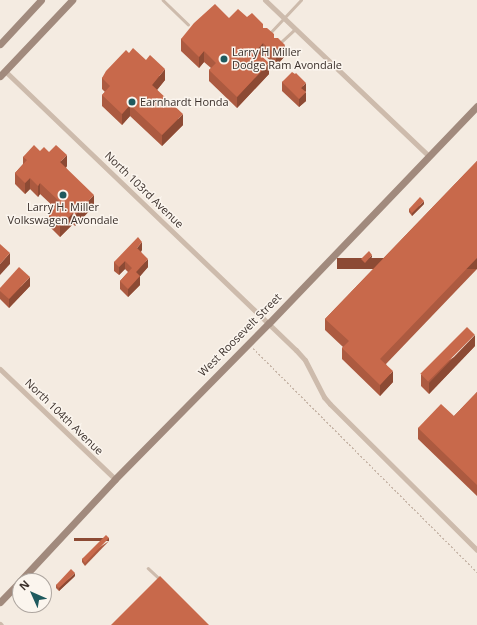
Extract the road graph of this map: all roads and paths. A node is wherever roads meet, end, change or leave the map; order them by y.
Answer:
1 (41, 0) edge
2 (72, 0) edge
3 (164, 0) edge
4 (265, 0) edge
5 (301, 0) edge
6 (284, 18) junction
7 (188, 24) dead end
8 (295, 29) junction
9 (265, 37) edge
10 (0, 44) edge
11 (276, 47) edge
12 (2, 74) edge
13 (477, 106) edge
14 (429, 156) junction
15 (269, 323) junction
16 (248, 344) junction
17 (0, 368) edge
18 (114, 479) junction
19 (477, 550) edge
20 (148, 568) dead end
21 (477, 572) edge
22 (27, 573) edge
23 (165, 584) edge
24 (12, 589) edge
25 (0, 602) edge

1 - 10 street
2 - 12 street
3 - 7 lane
4 - 6 street
5 - 6 lane
6 - 8 street
6 - 9 lane
8 - 11 lane
8 - 14 street
12 - 15 street, North 103rd Avenue
13 - 14 street, West Roosevelt Street
14 - 15 street, West Roosevelt Street
15 - 16 street, West Roosevelt Street
15 - 19 street, North 103rd Avenue
16 - 18 street, West Roosevelt Street
16 - 21 path
17 - 18 street, North 104th Avenue
18 - 22 street, West Roosevelt Street
20 - 23 lane
24 - 25 street, West Roosevelt Street

